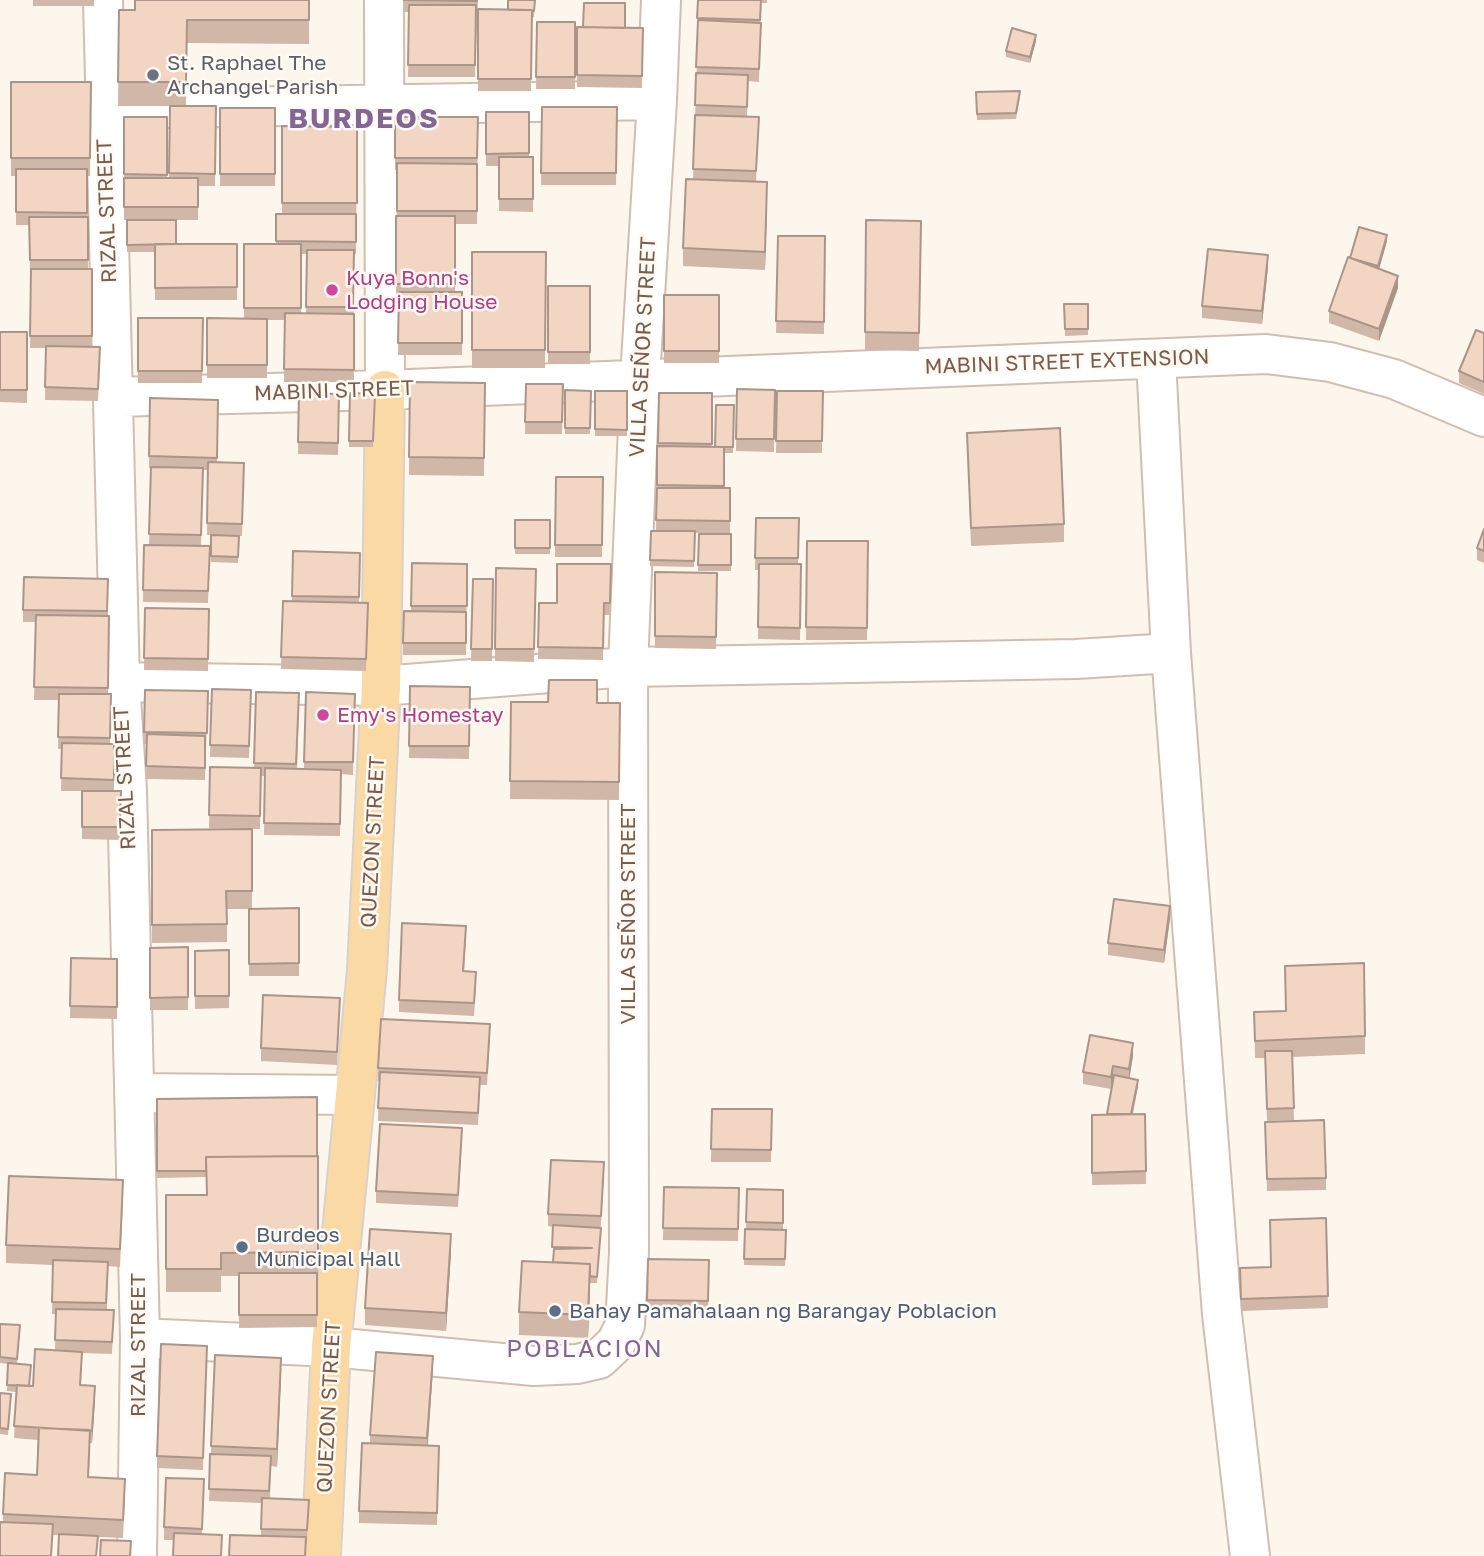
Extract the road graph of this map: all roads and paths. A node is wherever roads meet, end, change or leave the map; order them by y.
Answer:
1 (103, 0) edge
2 (384, 0) edge
3 (661, 0) edge
4 (657, 100) junction
5 (385, 104) junction
6 (104, 109) junction
7 (1156, 359) junction
8 (639, 378) junction
9 (385, 390) junction
10 (113, 397) junction
11 (1484, 417) edge
12 (1171, 653) junction
13 (628, 667) junction
14 (120, 682) junction
15 (381, 685) junction
16 (134, 1093) junction
17 (355, 1095) junction
18 (140, 1338) junction
19 (331, 1347) junction
20 (136, 1556) edge
21 (321, 1556) edge
22 (1250, 1556) edge

1 - 6 street, RIZAL STREET
2 - 5 street, QUEZON STREET
3 - 4 street, VILLA SEÑOR STREET
4 - 5 street
4 - 8 street, VILLA SEÑOR STREET
5 - 6 street
5 - 9 street, QUEZON STREET
6 - 10 street, RIZAL STREET
7 - 8 street, MABINI STREET EXTENSION
7 - 11 street, MABINI STREET EXTENSION
7 - 12 street
8 - 9 street, MABINI STREET
8 - 13 street, VILLA SEÑOR STREET
9 - 10 street, MABINI STREET
9 - 15 main road, QUEZON STREET
10 - 14 street, RIZAL STREET
12 - 13 street
12 - 22 street
13 - 15 street
13 - 19 street, VILLA SEÑOR STREET
14 - 15 street
14 - 16 street, RIZAL STREET
15 - 17 main road, QUEZON STREET
16 - 17 street
16 - 18 street, RIZAL STREET
17 - 19 main road, QUEZON STREET
18 - 19 street, VILLA SEÑOR STREET
18 - 20 street, RIZAL STREET
19 - 21 main road, QUEZON STREET

